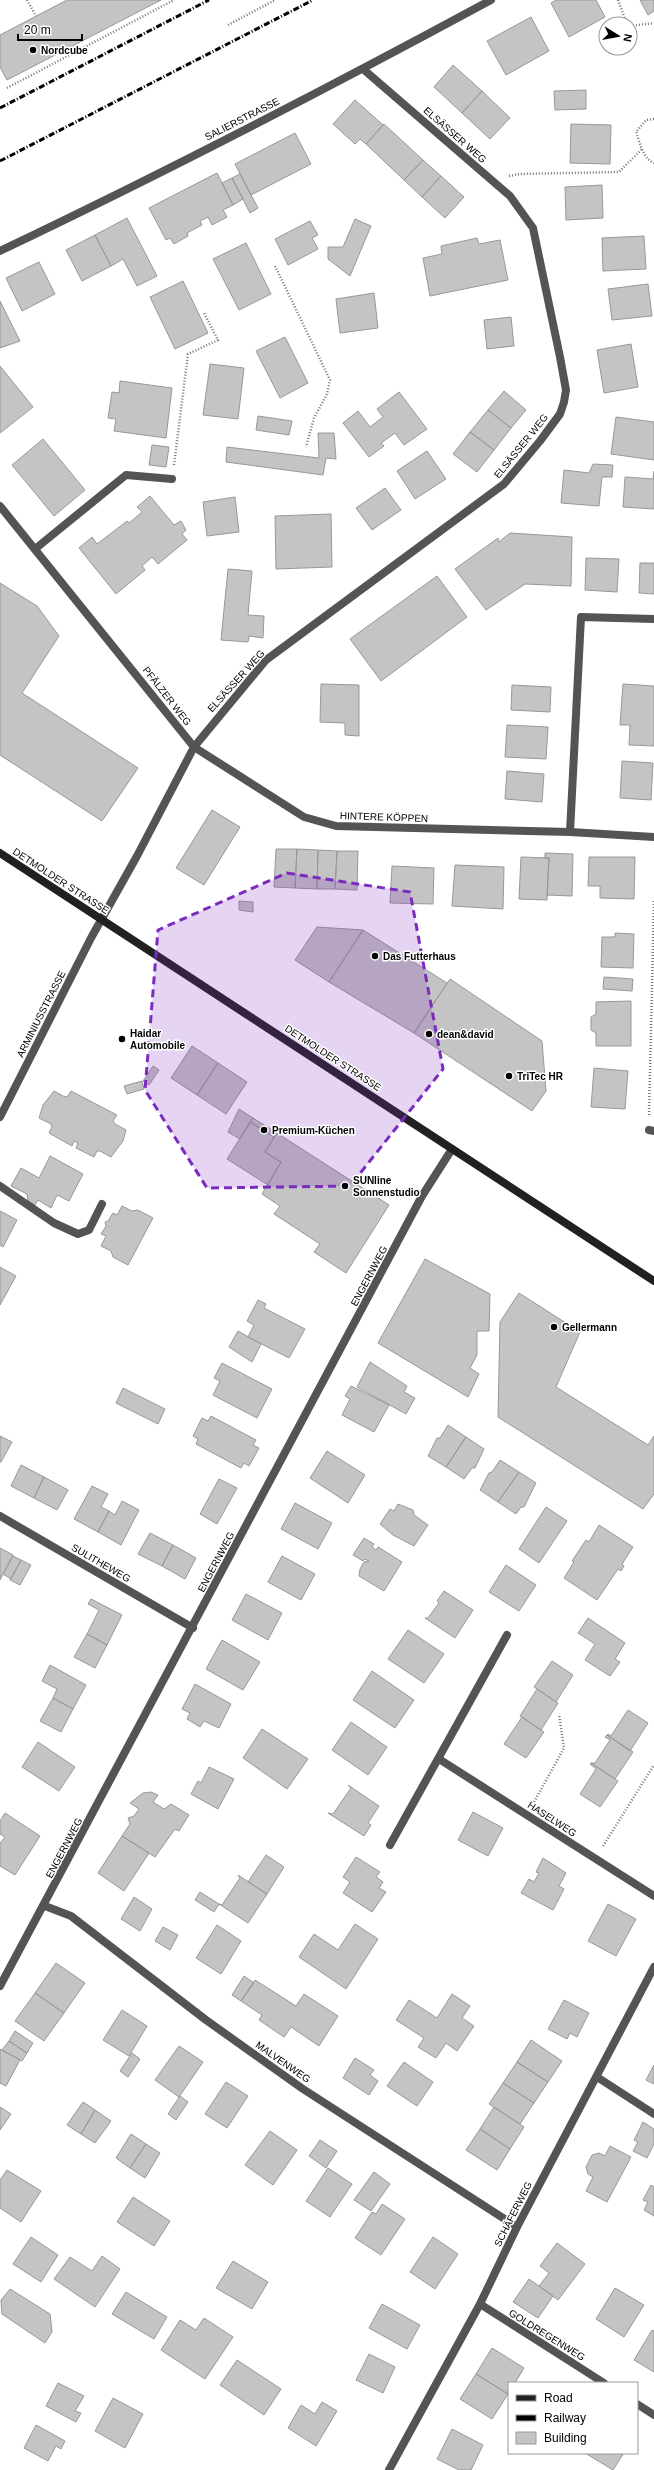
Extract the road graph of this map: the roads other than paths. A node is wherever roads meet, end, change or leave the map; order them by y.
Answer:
1 (491, 0) edge
2 (363, 69) junction
3 (0, 251) edge
4 (172, 479) road end
5 (0, 506) edge
6 (34, 549) junction
7 (654, 619) edge
8 (194, 747) junction
9 (570, 832) junction
10 (654, 837) edge
11 (0, 853) edge
12 (101, 919) junction
13 (0, 1118) edge
14 (452, 1149) junction
15 (0, 1186) edge
16 (102, 1204) dead end
17 (654, 1281) edge
18 (0, 1516) edge
19 (192, 1628) junction
20 (507, 1635) dead end
21 (439, 1759) junction
22 (390, 1845) dead end
23 (654, 1896) edge
24 (44, 1906) junction
25 (654, 1967) edge
26 (0, 1986) edge
27 (597, 2077) junction
28 (654, 2114) edge
29 (517, 2227) junction
30 (480, 2304) junction
31 (602, 2382) edge
32 (638, 2405) edge
33 (654, 2415) edge
34 (389, 2470) edge

1 - 2 street, SALIERSTRASSE
2 - 3 street, SALIERSTRASSE
2 - 8 street, ELSÄSSER WEG
4 - 6 street
5 - 6 street, PFÄLZER WEG
6 - 8 street, PFÄLZER WEG
7 - 9 street
8 - 9 street, HINTERE KÖPPEN
8 - 12 street
9 - 10 street, HINTERE KÖPPEN
11 - 12 main road, DETMOLDER STRASSE
12 - 13 street, ARMINIUSSTRASSE
12 - 14 main road, DETMOLDER STRASSE
14 - 17 main road, DETMOLDER STRASSE
14 - 19 street, ENGERNWEG
15 - 16 street
18 - 19 street, SULITHEWEG
19 - 24 street, ENGERNWEG
20 - 21 street
21 - 22 street
21 - 23 street, HASELWEG
24 - 26 street, ENGERNWEG
24 - 29 street, MALVENWEG
25 - 27 street, SCHÄFERWEG
27 - 28 street
27 - 29 street, SCHÄFERWEG
29 - 30 street, SCHÄFERWEG
30 - 31 street, GOLDREGENWEG
30 - 34 street, SCHÄFERWEG
32 - 33 street

